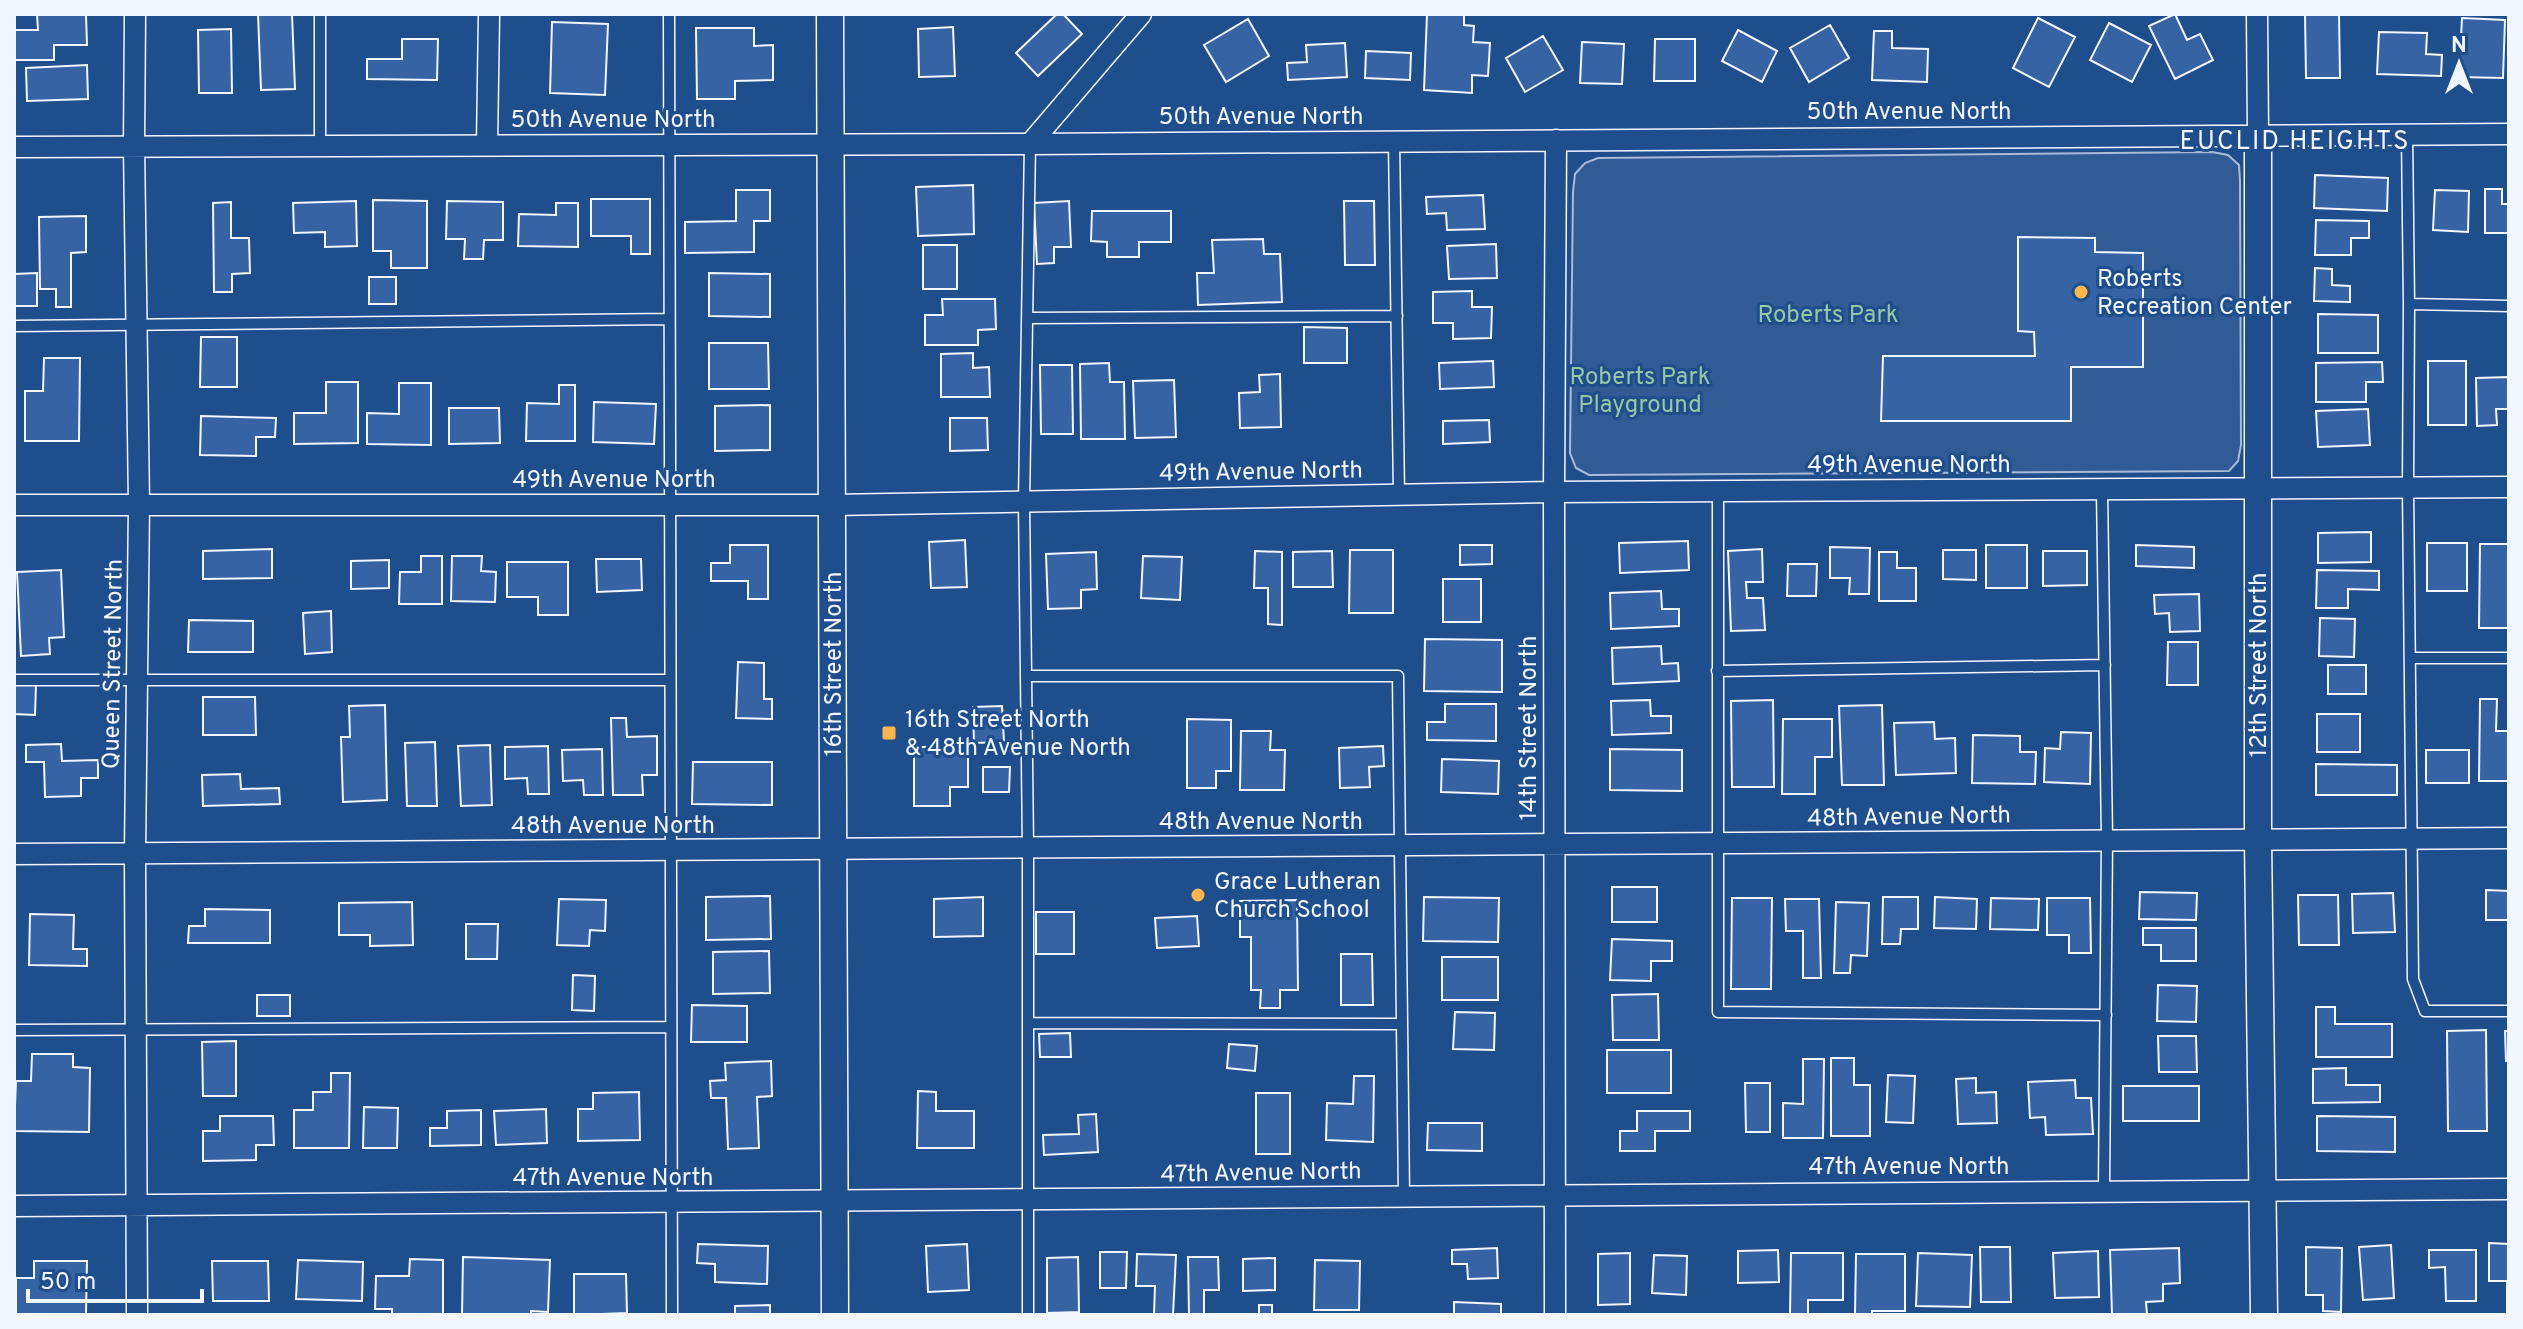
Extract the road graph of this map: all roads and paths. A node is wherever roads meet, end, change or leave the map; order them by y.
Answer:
1 (135, 14) edge
2 (320, 14) edge
3 (489, 14) edge
4 (669, 14) edge
5 (830, 14) edge
6 (1141, 14) edge
7 (2257, 14) edge
8 (2258, 134) junction
9 (2407, 134) junction
10 (2509, 134) edge
11 (1556, 140) junction
12 (1394, 141) junction
13 (668, 144) junction
14 (831, 144) junction
15 (1030, 144) junction
16 (487, 145) junction
17 (134, 146) junction
18 (320, 146) junction
19 (14, 147) edge
20 (2409, 304) junction
21 (2509, 306) edge
22 (1397, 316) junction
23 (1027, 318) junction
24 (669, 319) junction
25 (136, 325) junction
26 (14, 326) edge
27 (2408, 487) junction
28 (2509, 487) edge
29 (2257, 488) junction
30 (2102, 489) junction
31 (1718, 491) junction
32 (1554, 492) junction
33 (1399, 495) junction
34 (1024, 501) junction
35 (139, 504) junction
36 (14, 505) edge
37 (670, 505) junction
38 (832, 505) junction
39 (2410, 658) junction
40 (2509, 658) edge
41 (2105, 665) junction
42 (1717, 671) junction
43 (1026, 676) junction
44 (14, 680) edge
45 (137, 680) junction
46 (670, 680) junction
47 (2411, 838) junction
48 (2509, 838) edge
49 (2258, 839) junction
50 (2107, 840) junction
51 (1717, 844) junction
52 (1554, 845) junction
53 (1399, 846) junction
54 (1028, 849) junction
55 (833, 850) junction
56 (670, 851) junction
57 (135, 853) junction
58 (14, 854) edge
59 (2509, 1011) edge
60 (2106, 1015) junction
61 (1028, 1023) junction
62 (1401, 1024) junction
63 (671, 1027) junction
64 (14, 1030) edge
65 (136, 1030) junction
66 (2263, 1189) junction
67 (2509, 1189) edge
68 (2104, 1190) junction
69 (1556, 1195) junction
70 (1404, 1197) junction
71 (1027, 1200) junction
72 (834, 1202) junction
73 (672, 1203) junction
74 (137, 1205) junction
75 (14, 1206) edge
76 (137, 1315) edge
77 (672, 1315) edge
78 (835, 1315) edge
79 (1028, 1315) edge
80 (1555, 1315) edge
81 (2264, 1315) edge

1 - 17 street, Queen Street North
2 - 18 lane
3 - 16 street
4 - 13 lane
5 - 14 street, 16th Street North
6 - 15 street
7 - 8 street, 12th Street North
8 - 9 street, 50th Avenue North
8 - 11 street, 50th Avenue North
8 - 29 street, 12th Street North
9 - 10 street, 50th Avenue North
9 - 20 lane
11 - 12 street, 50th Avenue North
11 - 32 street, 14th Street North
12 - 15 street, 50th Avenue North
12 - 22 lane
13 - 14 street, 50th Avenue North
13 - 16 street, 50th Avenue North
13 - 24 lane
14 - 15 street, 50th Avenue North
14 - 38 street, 16th Street North
15 - 23 lane
16 - 18 street, 50th Avenue North
17 - 18 street, 50th Avenue North
17 - 19 street, 50th Avenue North
17 - 25 street, Queen Street North
20 - 21 lane
20 - 27 lane
22 - 23 lane
22 - 33 lane
23 - 34 lane
24 - 25 lane
24 - 37 lane
25 - 26 lane
25 - 35 street, Queen Street North
27 - 28 street, 49th Avenue North
27 - 29 street, 49th Avenue North
27 - 39 lane
29 - 30 street, 49th Avenue North
29 - 49 street, 12th Street North
30 - 31 street, 49th Avenue North
30 - 41 lane
31 - 32 street, 49th Avenue North
31 - 42 lane
32 - 33 street, 49th Avenue North
32 - 52 street, 14th Street North
33 - 34 street, 49th Avenue North
34 - 38 street, 49th Avenue North
34 - 43 lane
35 - 36 street, 49th Avenue North
35 - 37 street, 49th Avenue North
35 - 45 street, Queen Street North
37 - 38 street, 49th Avenue North
37 - 46 lane
38 - 55 street, 16th Street North
39 - 40 lane
39 - 47 lane
41 - 42 lane
41 - 50 lane
42 - 51 lane
43 - 53 lane
43 - 54 lane
44 - 45 lane
45 - 46 lane
45 - 57 street, Queen Street North
46 - 56 lane
47 - 48 street, 48th Avenue North
47 - 49 street, 48th Avenue North
47 - 59 lane
49 - 50 street, 48th Avenue North
49 - 66 street, 12th Street North
50 - 51 street, 48th Avenue North
50 - 60 lane
51 - 52 street, 48th Avenue North
51 - 60 lane
52 - 53 street, 48th Avenue North
52 - 69 street, 14th Street North
53 - 54 street, 48th Avenue North
53 - 62 lane
54 - 55 street, 48th Avenue North
54 - 61 lane
55 - 56 street, 48th Avenue North
55 - 72 street, 16th Street North
56 - 57 street, 48th Avenue North
56 - 63 lane
57 - 58 street, 48th Avenue North
57 - 65 street, Queen Street North
60 - 68 lane
61 - 62 lane
61 - 71 lane
62 - 70 lane
63 - 65 lane
63 - 73 lane
64 - 65 lane
65 - 74 street, Queen Street North
66 - 67 street, 47th Avenue North
66 - 68 street, 47th Avenue North
66 - 81 street, 12th Street North
68 - 69 street, 47th Avenue North
69 - 70 street, 47th Avenue North
69 - 80 street, 14th Street North
70 - 71 street, 47th Avenue North
71 - 72 street, 47th Avenue North
71 - 79 lane
72 - 73 street, 47th Avenue North
72 - 78 street, 16th Street North
73 - 74 street, 47th Avenue North
73 - 77 lane
74 - 75 street, 47th Avenue North
74 - 76 street, Queen Street North

